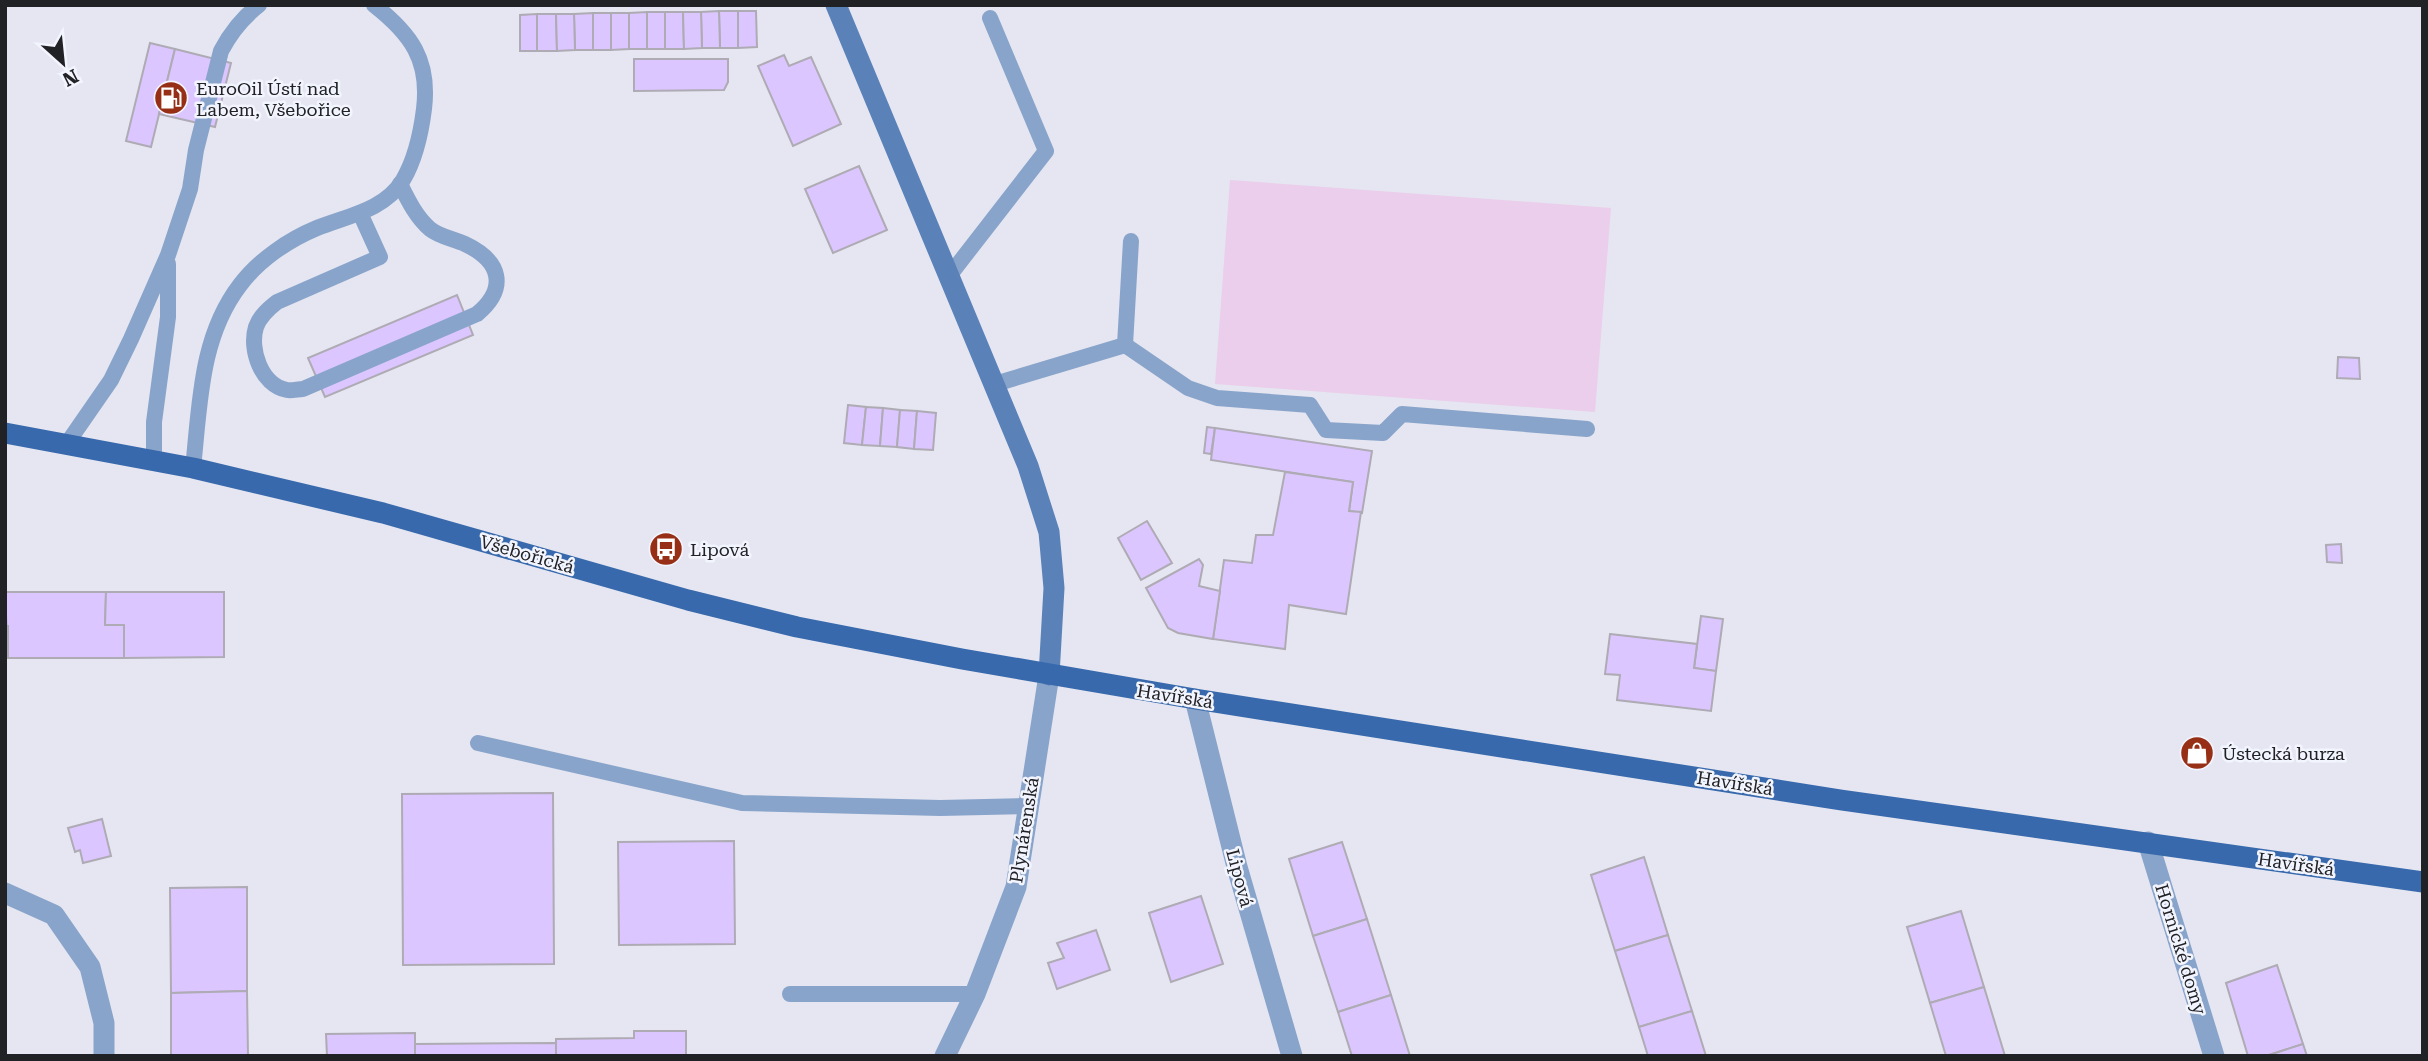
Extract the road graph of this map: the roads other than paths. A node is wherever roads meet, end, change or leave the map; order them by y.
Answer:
1 (259, 5) edge
2 (374, 5) edge
3 (836, 5) edge
4 (990, 18) dead end
5 (400, 184) junction
6 (360, 213) junction
7 (1131, 241) dead end
8 (169, 254) junction
9 (949, 276) junction
10 (1125, 345) junction
11 (995, 384) junction
12 (1587, 429) dead end
13 (5, 433) edge
14 (66, 445) junction
15 (154, 461) junction
16 (193, 468) junction
17 (1049, 675) junction
18 (1195, 699) junction
19 (478, 743) dead end
20 (1030, 806) junction
21 (2148, 842) junction
22 (2423, 882) edge
23 (5, 893) edge
24 (790, 994) dead end
25 (975, 994) junction
26 (104, 1056) edge
27 (945, 1056) edge
28 (1292, 1056) edge
29 (2214, 1056) edge

1 - 8 lane
2 - 5 lane
3 - 9 street
4 - 9 lane
5 - 6 lane
5 - 6 lane
6 - 16 lane
7 - 10 lane
8 - 14 lane
8 - 15 lane
9 - 11 street
10 - 11 lane
10 - 12 lane
11 - 17 street
13 - 14 main road, Všebořická
14 - 15 main road, Všebořická
15 - 16 main road, Všebořická
16 - 17 main road, Všebořická
17 - 18 main road, Havířská
17 - 20 street, Plynárenská
18 - 21 main road, Havířská
18 - 28 street, Lipová
19 - 20 lane
20 - 25 street, Plynárenská
21 - 22 main road, Havířská
21 - 29 street, Hornické domy
23 - 26 street
24 - 25 lane
25 - 27 street, Plynárenská

